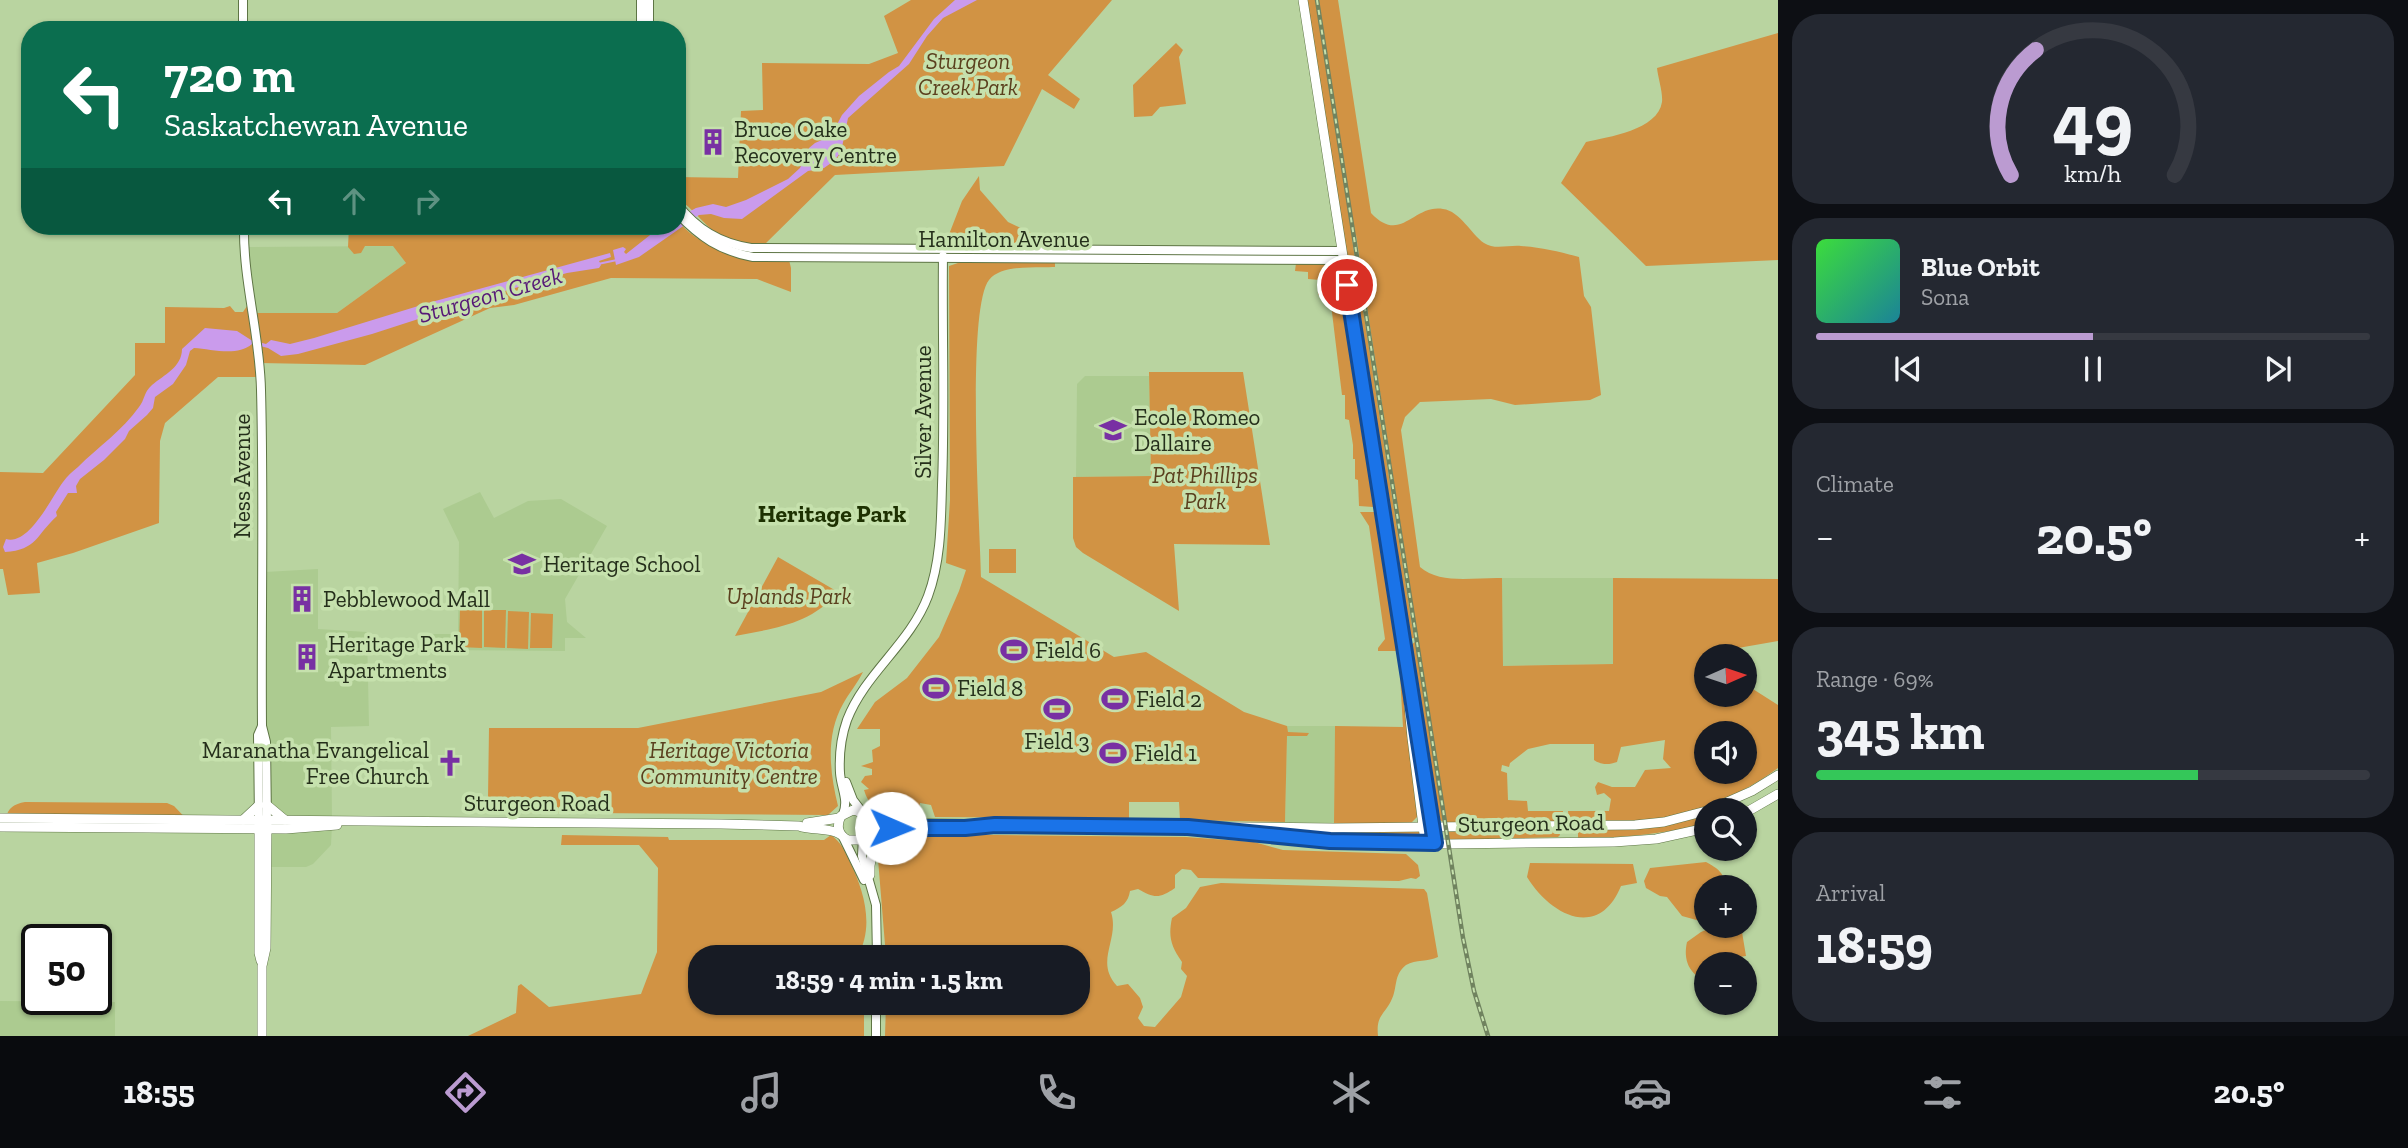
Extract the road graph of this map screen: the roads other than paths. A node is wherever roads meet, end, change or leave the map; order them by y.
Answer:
1 (243, 0) edge
2 (641, 0) edge
3 (649, 0) edge
4 (1303, 0) edge
5 (243, 21) edge
6 (641, 21) edge
7 (649, 21) edge
8 (686, 217) edge
9 (244, 235) edge
10 (943, 253) junction
11 (1343, 256) junction
12 (840, 758) junction
13 (1778, 775) edge
14 (1778, 794) edge
15 (1737, 798) edge
16 (263, 805) junction
17 (1757, 806) edge
18 (1694, 814) edge
19 (841, 816) junction
20 (865, 816) junction
21 (0, 818) edge
22 (243, 820) junction
23 (263, 825) junction
24 (286, 825) junction
25 (995, 825) junction
26 (799, 826) junction
27 (0, 827) edge
28 (1188, 827) junction
29 (1428, 828) junction
30 (910, 829) junction
31 (1694, 831) edge
32 (842, 836) junction
33 (864, 836) junction
34 (1430, 842) junction
35 (267, 847) junction
36 (870, 875) joint
37 (871, 886) junction
38 (877, 927) junction
39 (877, 945) edge
40 (262, 966) junction
41 (876, 1015) edge
42 (262, 1036) edge
43 (876, 1036) edge

1 - 5 street
2 - 6 street
3 - 7 street
4 - 11 main road
8 - 10 street, Hamilton Avenue
9 - 16 street, Ness Avenue
10 - 11 street, Hamilton Avenue
10 - 12 street, Silver Avenue
11 - 29 main road
12 - 19 street, Silver Avenue
12 - 20 street, Silver Avenue
13 - 15 main road, Sturgeon Road
14 - 17 main road
16 - 22 main road
16 - 23 street, Ness Avenue
16 - 24 main road
18 - 29 main road, Sturgeon Road
19 - 20 main road
19 - 26 main road, Sturgeon Road
19 - 32 main road
20 - 25 main road, Sturgeon Road
20 - 33 main road
21 - 22 main road, Sturgeon Road
22 - 23 main road, Sturgeon Road
23 - 24 main road, Sturgeon Road
23 - 27 main road, Sturgeon Road
23 - 35 main road, Ness Avenue
23 - 40 main road, Ness Avenue
24 - 26 main road, Sturgeon Road
24 - 35 main road
25 - 28 main road, Sturgeon Road
25 - 30 main road, Sturgeon Road
26 - 32 main road, Sturgeon Road
28 - 29 main road, Sturgeon Road
28 - 34 main road, Sturgeon Road
29 - 34 main road
30 - 33 main road, Sturgeon Road
30 - 36 main road
31 - 34 main road, Sturgeon Road
32 - 33 main road
32 - 38 street
33 - 37 street
35 - 40 main road, Ness Avenue
36 - 37 street
37 - 38 street
38 - 39 street
40 - 42 main road, Ness Avenue
41 - 43 street

